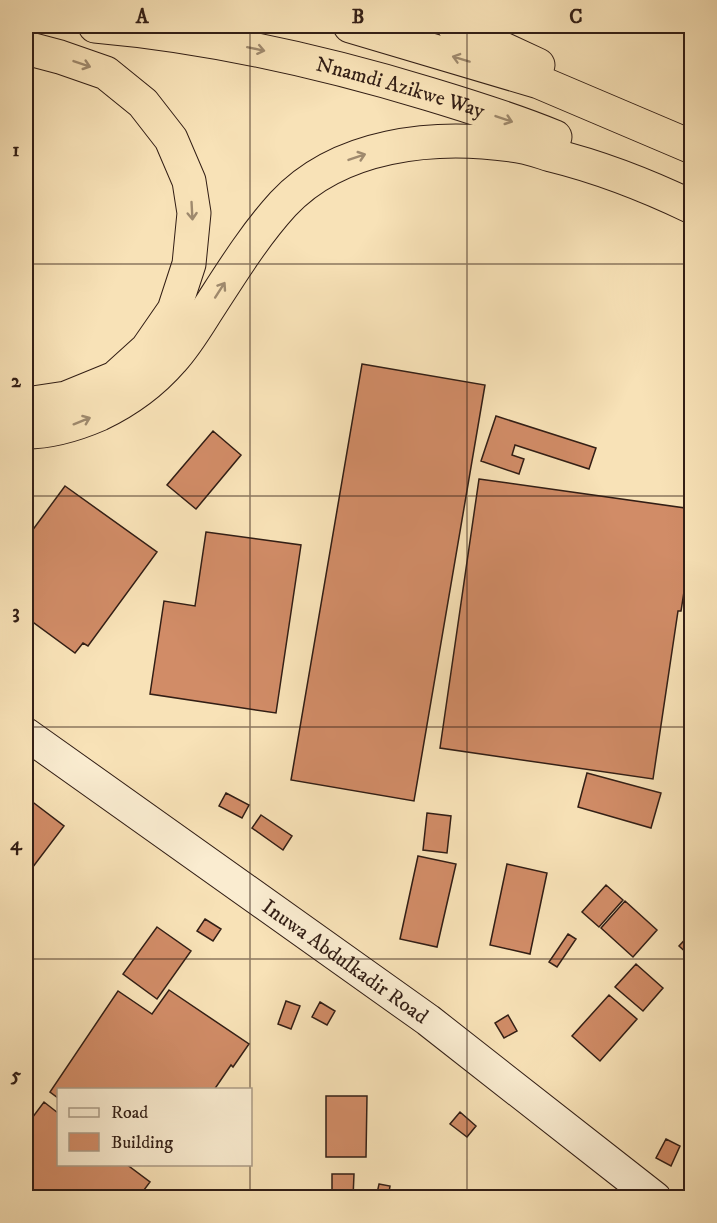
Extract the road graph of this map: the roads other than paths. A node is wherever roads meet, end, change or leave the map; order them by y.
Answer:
1 (94, 26) edge
2 (350, 26) edge
3 (454, 26) edge
4 (26, 48) edge
5 (692, 146) edge
6 (692, 198) edge
7 (692, 207) edge
8 (26, 404) edge
9 (26, 432) edge
10 (26, 734) edge
11 (655, 1197) edge

1 -> 6 highway, Nnamdi Azikwe Way
5 -> 2 highway
3 - 5 highway
4 -> 8 highway
9 -> 7 highway
10 - 11 street, Inuwa Abdulkadir Road

